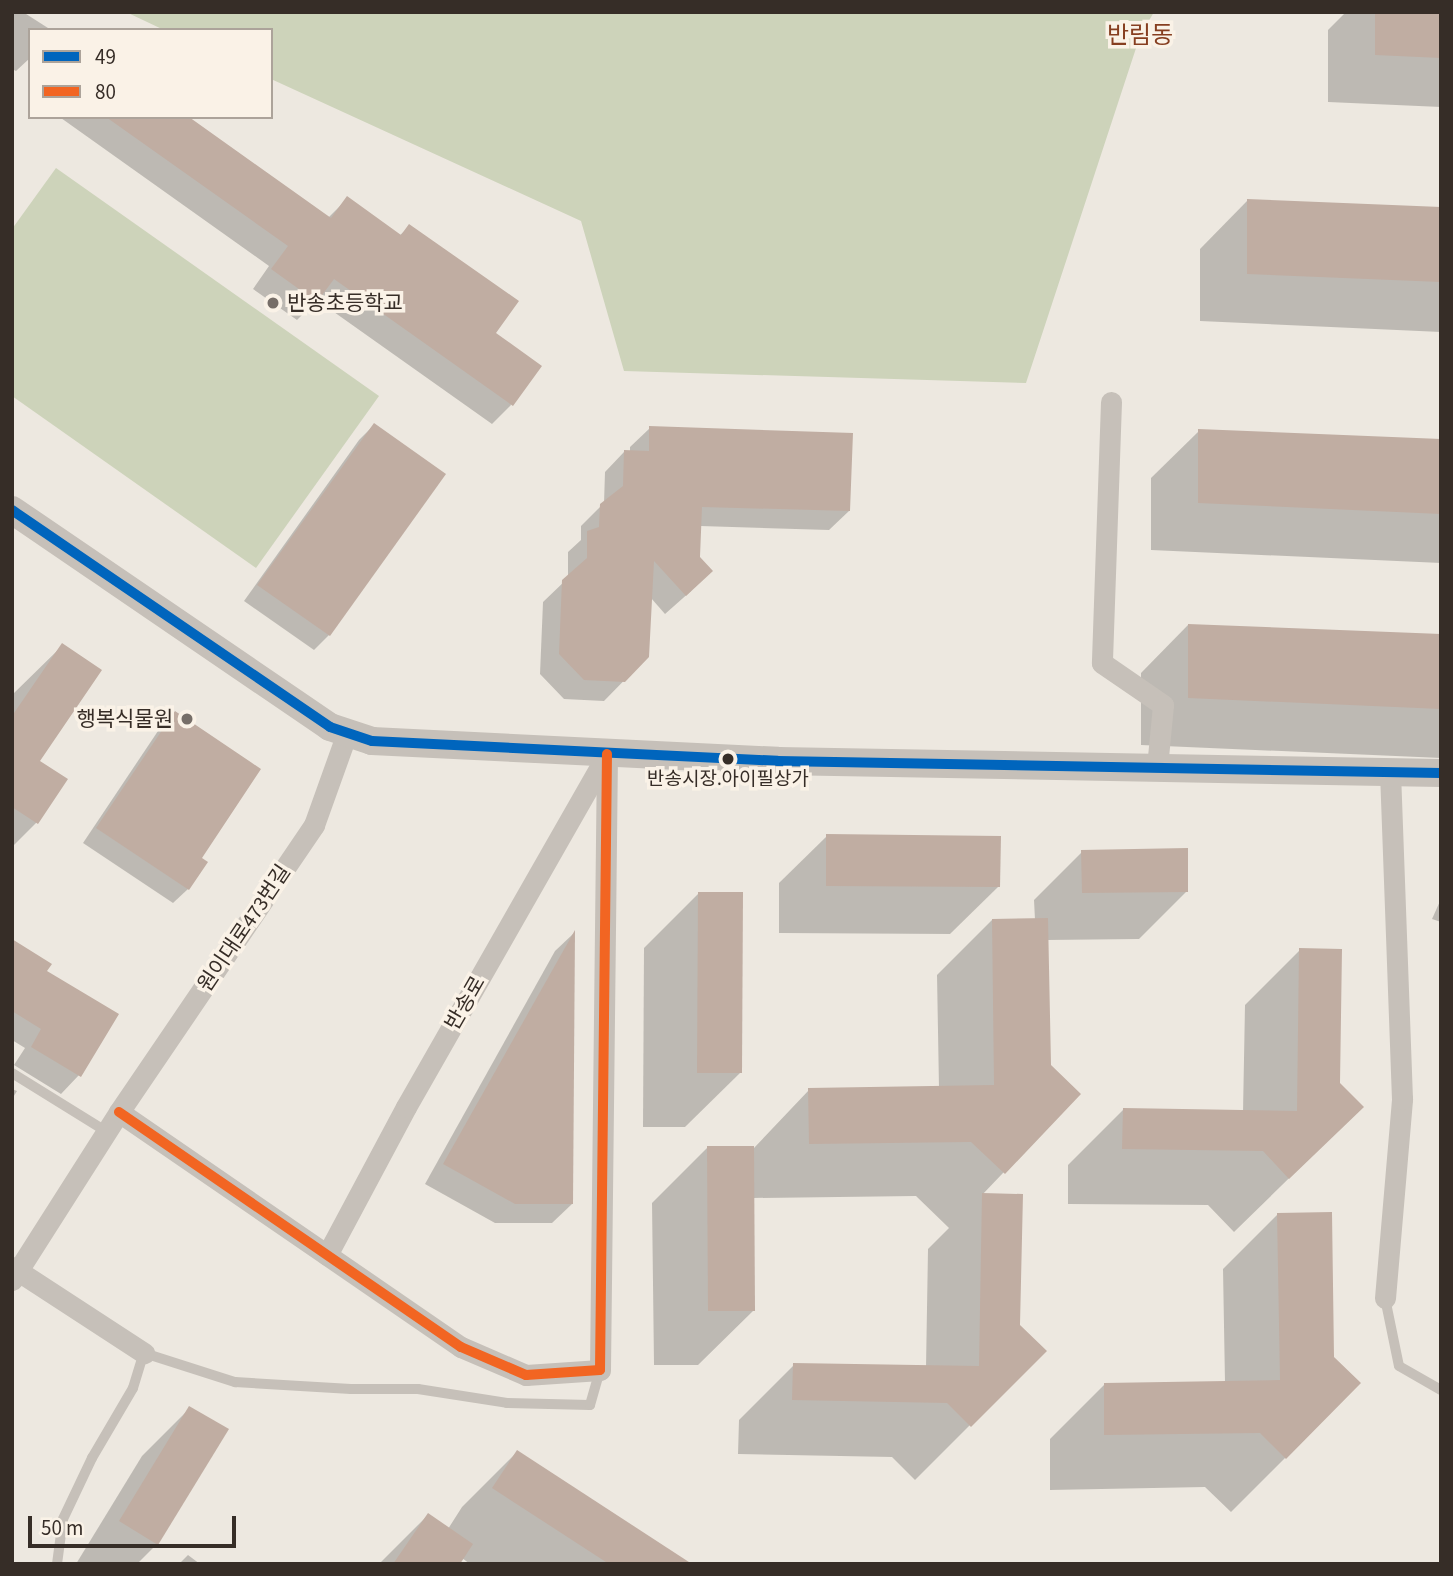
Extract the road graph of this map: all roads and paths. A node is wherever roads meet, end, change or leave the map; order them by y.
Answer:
1 (1111, 402) dead end
2 (12, 510) edge
3 (347, 733) junction
4 (607, 754) junction
5 (1157, 767) junction
6 (1390, 772) junction
7 (1441, 772) edge
8 (12, 1073) edge
9 (120, 1112) junction
10 (107, 1132) junction
11 (327, 1255) junction
12 (14, 1273) edge
13 (1385, 1298) joint
14 (144, 1353) junction
15 (600, 1370) junction
16 (1441, 1390) edge
17 (57, 1564) edge

1 - 5 street
2 - 3 street
3 - 4 street
3 - 9 street, 원이대로473번길
4 - 5 street
4 - 11 street, 반송로
4 - 15 street
5 - 6 street
6 - 7 street
6 - 13 street
8 - 10 lane
9 - 10 street, 원이대로473번길
9 - 11 street
10 - 12 street, 원이대로473번길
11 - 15 street
12 - 14 street
13 - 16 lane
14 - 15 lane
14 - 17 lane

